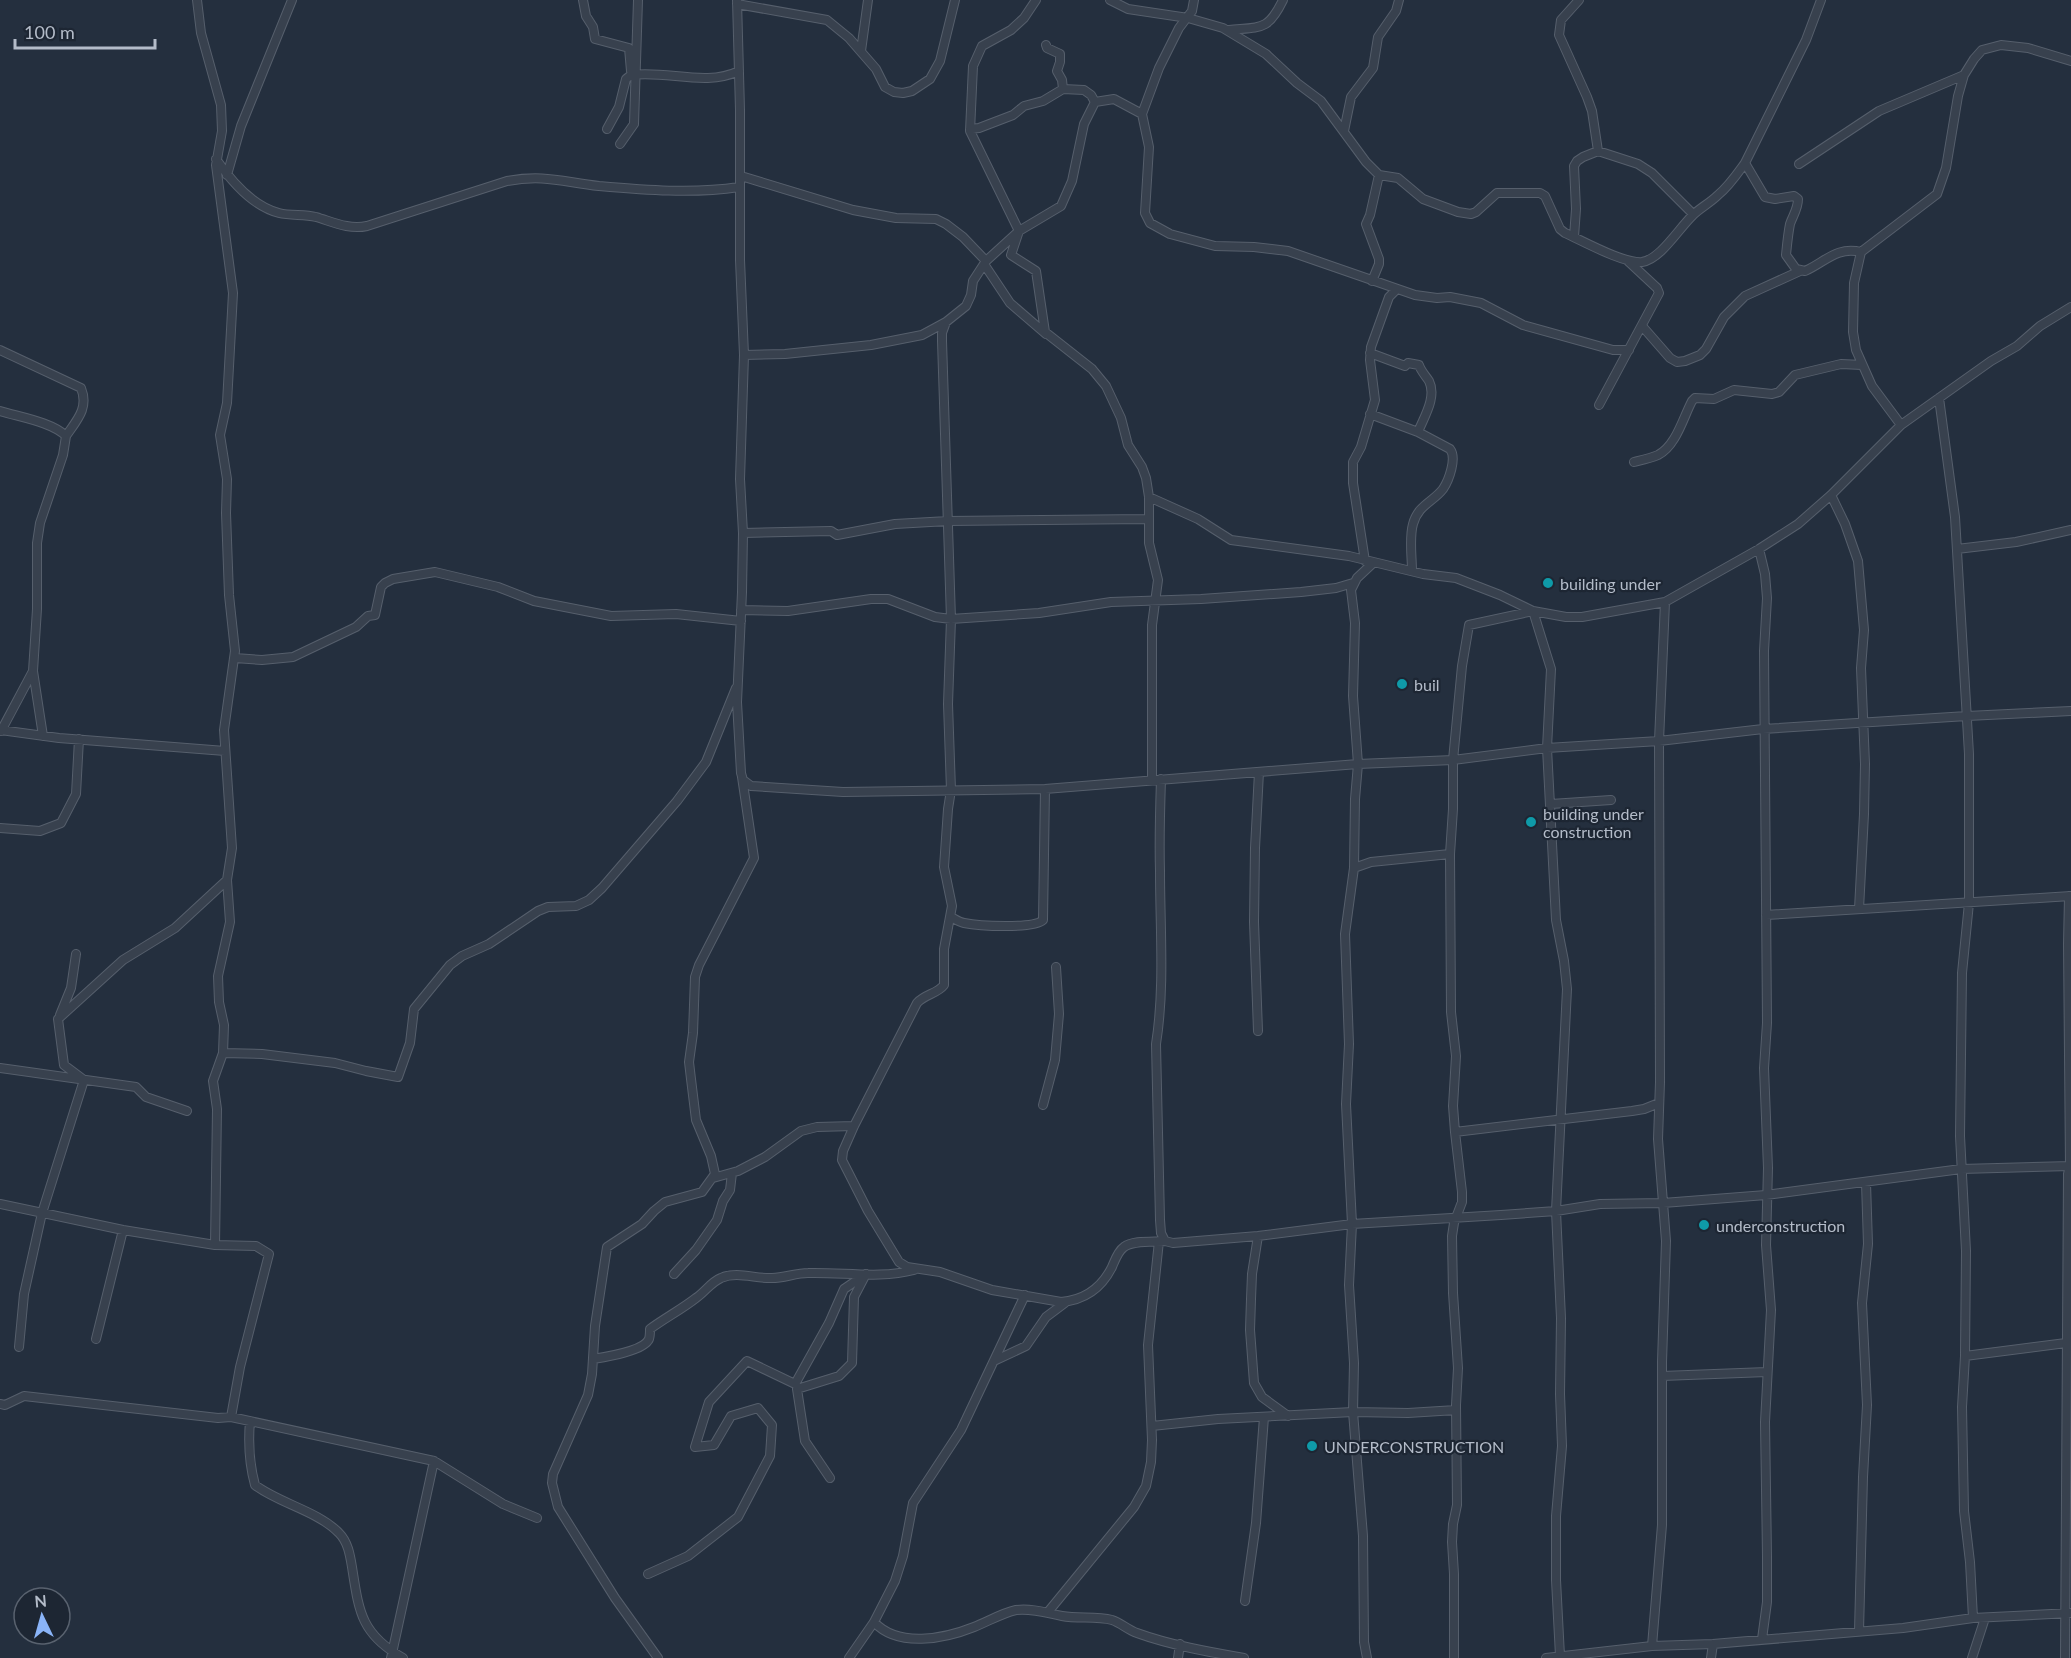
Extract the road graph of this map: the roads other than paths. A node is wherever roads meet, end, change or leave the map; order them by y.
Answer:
1 (197, 0) edge
2 (292, 0) edge
3 (583, 0) edge
4 (638, 0) edge
5 (868, 0) edge
6 (955, 0) edge
7 (1036, 0) edge
8 (1110, 0) edge
9 (1194, 0) edge
10 (1283, 0) edge
11 (1400, 0) edge
12 (1579, 0) edge
13 (1821, 0) edge
14 (737, 2) edge
15 (1188, 18) junction
16 (1227, 31) junction
17 (1046, 45) dead end
18 (861, 51) junction
19 (2071, 61) edge
20 (739, 71) junction
21 (633, 75) junction
22 (1964, 75) junction
23 (1063, 89) junction
24 (1095, 102) junction
25 (1142, 114) junction
26 (607, 129) dead end
27 (970, 129) junction
28 (1344, 131) junction
29 (620, 144) dead end
30 (1598, 151) junction
31 (216, 159) junction
32 (1745, 163) junction
33 (1799, 164) dead end
34 (227, 175) junction
35 (1379, 175) junction
36 (741, 176) junction
37 (739, 188) junction
38 (1694, 214) junction
39 (1019, 231) junction
40 (1574, 237) junction
41 (1861, 252) junction
42 (1626, 260) junction
43 (985, 262) junction
44 (1800, 271) junction
45 (1372, 281) junction
46 (1397, 289) junction
47 (2071, 307) edge
48 (946, 322) junction
49 (1642, 326) junction
50 (1047, 334) junction
51 (0, 350) edge
52 (1629, 350) junction
53 (1370, 353) junction
54 (744, 355) junction
55 (1862, 365) junction
56 (1939, 398) junction
57 (1599, 405) dead end
58 (0, 411) edge
59 (1370, 414) junction
60 (1901, 425) junction
61 (1418, 432) junction
62 (66, 436) junction
63 (1634, 462) dead end
64 (1831, 495) junction
65 (1149, 497) junction
66 (1149, 519) junction
67 (948, 521) junction
68 (2071, 530) edge
69 (744, 533) junction
70 (1760, 549) junction
71 (1957, 549) junction
72 (1369, 562) junction
73 (1413, 571) junction
74 (1353, 583) junction
75 (1156, 601) junction
76 (1665, 602) junction
77 (741, 610) junction
78 (1533, 611) junction
79 (951, 619) junction
80 (741, 621) junction
81 (235, 658) junction
82 (33, 671) junction
83 (738, 683) junction
84 (2071, 711) edge
85 (1967, 716) junction
86 (1862, 724) junction
87 (1763, 729) junction
88 (1, 730) edge
89 (43, 736) junction
90 (79, 739) junction
91 (1659, 741) junction
92 (1547, 748) junction
93 (225, 752) junction
94 (1452, 760) junction
95 (1358, 764) junction
96 (1258, 772) junction
97 (741, 773) junction
98 (1156, 779) junction
99 (1045, 789) junction
100 (951, 790) junction
101 (1611, 800) dead end
102 (1551, 804) junction
103 (0, 828) edge
104 (1450, 854) junction
105 (1354, 868) junction
106 (227, 880) junction
107 (2070, 896) edge
108 (1969, 903) junction
109 (1859, 909) junction
110 (1766, 915) junction
111 (951, 917) junction
112 (76, 954) dead end
113 (1056, 967) dead end
114 (58, 1019) junction
115 (1258, 1031) dead end
116 (223, 1053) junction
117 (0, 1068) edge
118 (84, 1080) junction
119 (1659, 1102) junction
120 (1043, 1105) dead end
121 (187, 1111) dead end
122 (1560, 1119) junction
123 (854, 1126) junction
124 (1455, 1132) junction
125 (2071, 1166) edge
126 (1961, 1169) junction
127 (732, 1173) junction
128 (713, 1178) junction
129 (1866, 1183) junction
130 (1766, 1195) junction
131 (1663, 1203) junction
132 (0, 1204) edge
133 (1556, 1211) junction
134 (42, 1213) junction
135 (1456, 1217) junction
136 (1352, 1224) junction
137 (123, 1230) junction
138 (1258, 1236) junction
139 (1162, 1241) junction
140 (215, 1245) junction
141 (918, 1268) junction
142 (674, 1274) dead end
143 (866, 1274) junction
144 (1025, 1295) junction
145 (1066, 1302) junction
146 (96, 1339) dead end
147 (2066, 1343) junction
148 (19, 1347) dead end
149 (1965, 1356) junction
150 (593, 1359) junction
151 (994, 1361) junction
152 (1767, 1372) junction
153 (1662, 1376) junction
154 (0, 1404) edge
155 (1456, 1410) junction
156 (1353, 1412) junction
157 (1288, 1416) junction
158 (231, 1417) junction
159 (1264, 1417) junction
160 (250, 1421) junction
161 (1152, 1426) junction
162 (434, 1461) junction
163 (830, 1478) dead end
164 (537, 1518) dead end
165 (648, 1574) dead end
166 (1245, 1601) dead end
167 (1048, 1612) junction
168 (2068, 1613) edge
169 (1973, 1618) junction
170 (1985, 1618) junction
171 (874, 1622) junction
172 (1859, 1632) junction
173 (1762, 1640) junction
174 (1180, 1644) junction
175 (1713, 1644) junction
176 (1652, 1646) junction
177 (391, 1654) edge
178 (1564, 1656) edge
179 (403, 1658) edge
180 (658, 1658) edge
181 (849, 1658) edge
182 (1178, 1658) edge
183 (1244, 1658) edge
184 (1367, 1658) edge
185 (1454, 1658) edge
186 (1546, 1658) edge
187 (1711, 1658) edge
188 (1972, 1658) edge
189 (2065, 1658) edge

1 - 31 street
2 - 34 street
3 - 21 street
4 - 21 street
5 - 18 street
6 - 18 street
7 - 27 street
8 - 15 street
9 - 15 street
10 - 16 street
11 - 28 street
12 - 30 street
13 - 32 street
14 - 18 street
14 - 20 street
15 - 16 street
15 - 25 street
16 - 28 street
17 - 23 street
19 - 22 street
20 - 21 street
20 - 36 street
21 - 26 street
21 - 29 street
22 - 33 street
22 - 41 street
23 - 24 street
23 - 27 street
24 - 25 street
24 - 39 street
25 - 45 street
27 - 39 street
28 - 35 street
30 - 38 street
30 - 40 street
31 - 34 street
31 - 81 street
32 - 38 street
32 - 44 street
34 - 37 street
35 - 40 street
35 - 45 street
36 - 37 street
36 - 43 street
37 - 54 street
38 - 42 street
39 - 43 street
39 - 50 street
40 - 42 street
41 - 44 street
41 - 55 street
42 - 49 street
43 - 48 street
43 - 50 street
44 - 49 street
45 - 46 street
46 - 52 street
46 - 53 street
47 - 56 street
48 - 54 street
48 - 67 street
49 - 52 street
50 - 65 street
51 - 62 street
52 - 57 street
53 - 59 street
53 - 61 street
54 - 69 street
55 - 60 street
55 - 63 street
56 - 60 street
56 - 71 street
58 - 62 street
59 - 61 street
59 - 72 street
60 - 64 street
61 - 73 street
62 - 82 street
64 - 70 street
64 - 86 street
65 - 66 street
65 - 72 street
66 - 67 street
66 - 75 street
67 - 69 street
67 - 79 street
68 - 71 street
69 - 77 street
70 - 76 street
70 - 87 street
71 - 85 street
72 - 73 street
72 - 74 street
73 - 78 street
74 - 75 street
74 - 95 street
75 - 79 street
75 - 98 street
76 - 78 street
76 - 91 street
77 - 79 street
77 - 80 street
78 - 92 street
78 - 94 street
79 - 100 street
80 - 81 street
80 - 83 street
81 - 93 street
82 - 88 street
82 - 89 street
83 - 97 street
83 - 116 street
84 - 85 street
85 - 86 street
85 - 108 street
86 - 87 street
86 - 109 street
87 - 91 street
87 - 110 street
88 - 89 street
89 - 90 street
90 - 93 street
90 - 103 street
91 - 92 street
91 - 119 street
92 - 94 street
92 - 102 street
93 - 106 street
94 - 95 street
94 - 104 street
95 - 96 street
95 - 105 street
96 - 98 street
96 - 115 street
97 - 100 street
97 - 128 street
98 - 99 street
98 - 139 street
99 - 100 street
99 - 111 street
100 - 111 street
101 - 102 street
102 - 122 street
104 - 105 street
104 - 124 street
105 - 136 street
106 - 114 street
106 - 116 street
107 - 108 street
107 - 125 street
108 - 109 street
108 - 126 street
109 - 110 street
110 - 130 street
111 - 123 street
112 - 114 street
113 - 120 street
114 - 118 street
116 - 140 street
117 - 118 street
118 - 121 street
118 - 134 street
119 - 122 street
119 - 131 street
122 - 124 street
122 - 133 street
123 - 127 street
123 - 141 street
124 - 135 street
125 - 126 street
125 - 147 street
126 - 129 street
126 - 149 street
127 - 128 street
127 - 142 street
128 - 150 street
129 - 130 street
129 - 172 street
130 - 131 street
130 - 152 street
131 - 133 street
131 - 153 street
132 - 134 street
133 - 135 street
133 - 178 street
134 - 137 street
134 - 148 street
135 - 136 street
135 - 155 street
136 - 138 street
136 - 156 street
137 - 140 street
137 - 146 street
138 - 139 street
138 - 157 street
139 - 145 street
139 - 161 street
140 - 158 street
141 - 143 street
141 - 144 street
143 - 150 street
143 - 163 street
143 - 165 street
144 - 145 street
144 - 151 street
145 - 151 street
147 - 149 street
147 - 168 street
149 - 169 street
150 - 180 street
151 - 171 street
152 - 153 street
152 - 173 street
153 - 176 street
154 - 158 street
155 - 156 street
155 - 185 street
156 - 157 street
156 - 184 street
157 - 159 street
158 - 160 street
159 - 161 street
159 - 166 street
160 - 162 street
160 - 177 street
161 - 167 street
162 - 164 street
162 - 177 street
167 - 171 street
167 - 174 street
168 - 170 street
168 - 189 street
169 - 170 street
169 - 172 street
170 - 188 street
171 - 181 street
172 - 173 street
173 - 175 street
174 - 182 street
174 - 183 street
175 - 176 street
175 - 187 street
176 - 178 street
177 - 179 street
178 - 186 street

